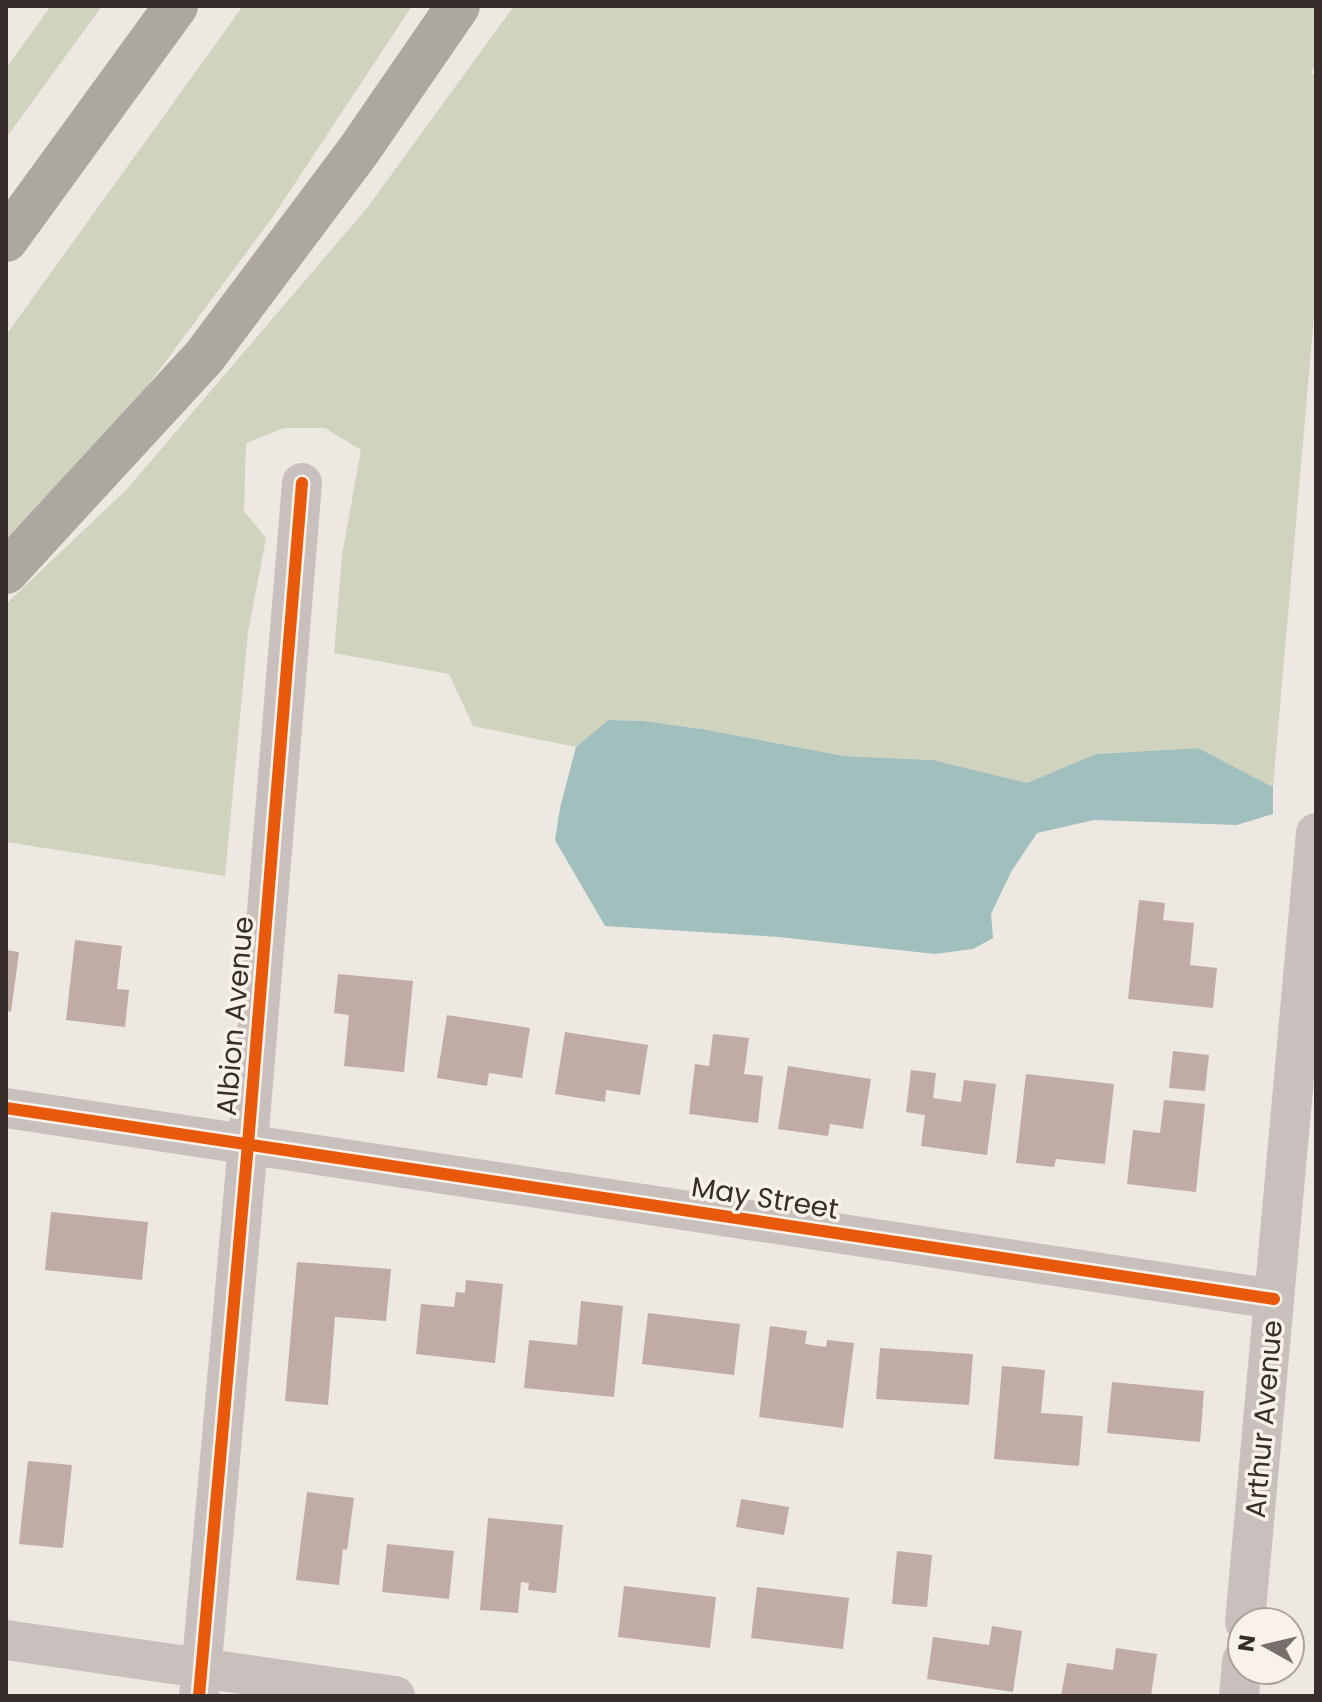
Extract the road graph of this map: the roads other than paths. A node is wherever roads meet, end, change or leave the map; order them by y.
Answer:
1 (176, 6) edge
2 (458, 6) edge
3 (6, 240) edge
4 (302, 483) dead end
5 (6, 572) edge
6 (1316, 833) edge
7 (6, 1108) edge
8 (248, 1144) junction
9 (1274, 1299) junction
10 (1246, 1606) edge
11 (6, 1640) edge
12 (200, 1682) edge
13 (395, 1696) edge

1 - 3 highway
2 - 5 highway
4 - 8 street, Albion Avenue
6 - 9 street, Arthur Avenue
7 - 8 street, May Street
8 - 9 street, May Street
8 - 12 street, Albion Avenue
9 - 10 street, Arthur Avenue
11 - 12 street
12 - 13 street

